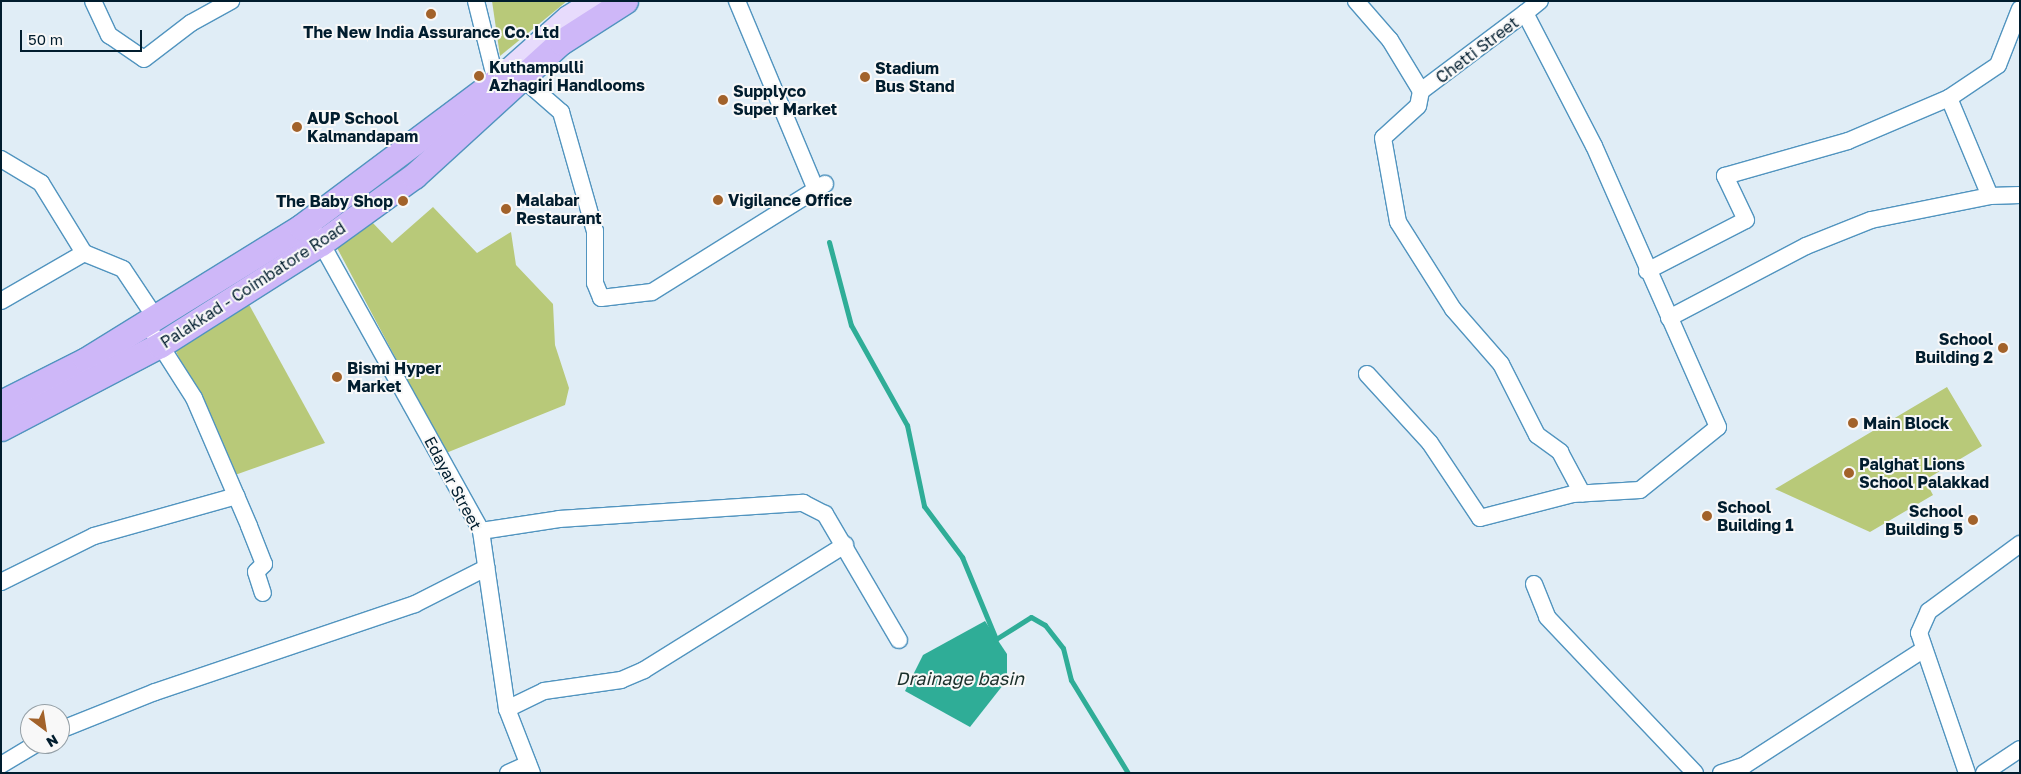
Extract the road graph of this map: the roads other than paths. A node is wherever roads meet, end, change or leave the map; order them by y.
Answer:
1 (93, 1) edge
2 (231, 1) edge
3 (476, 1) edge
4 (594, 1) edge
5 (625, 1) edge
6 (737, 1) edge
7 (1356, 1) edge
8 (1540, 1) edge
9 (2020, 9) edge
10 (1525, 13) junction
11 (522, 78) junction
12 (498, 91) junction
13 (1421, 91) junction
14 (1949, 98) junction
15 (1, 159) edge
16 (2020, 195) edge
17 (1990, 196) junction
18 (309, 222) junction
19 (321, 243) junction
20 (84, 252) junction
21 (1647, 271) junction
22 (1, 301) edge
23 (1669, 318) junction
24 (150, 320) junction
25 (160, 345) junction
26 (1367, 374) dead end
27 (1, 403) edge
28 (1, 428) edge
29 (1582, 494) junction
30 (236, 496) junction
31 (480, 531) junction
32 (2020, 544) edge
33 (845, 545) junction
34 (486, 568) junction
35 (1, 582) edge
36 (1534, 584) dead end
37 (262, 593) dead end
38 (900, 640) dead end
39 (1923, 650) junction
40 (507, 710) junction
41 (70, 726) edge
42 (2020, 749) edge
43 (20, 754) edge
44 (1, 765) edge
45 (530, 768) edge
46 (508, 773) edge
47 (1696, 773) edge
48 (1721, 773) edge
49 (1967, 773) edge
50 (1984, 773) edge

1 - 2 street
3 - 12 street
4 - 12 street
5 - 11 main road, Palakkad - Coimbatore Road
6 - 11 street
7 - 13 street, Chetti Street
8 - 10 street, Chetti Street
9 - 14 street
10 - 13 street, Chetti Street
10 - 21 street
11 - 12 main road, Palakkad - Coimbatore Road
12 - 18 main road, Palakkad - Coimbatore Road
12 - 19 main road, Palakkad - Coimbatore Road
13 - 29 street
14 - 17 street
14 - 21 street
15 - 20 street
16 - 17 street
17 - 23 street
18 - 19 street, Edayar Street
18 - 24 main road, Palakkad - Coimbatore Road
19 - 25 main road, Palakkad - Coimbatore Road
19 - 31 street, Edayar Street
20 - 22 street
20 - 24 street
21 - 23 street
23 - 29 street
24 - 25 street
24 - 27 main road, Palakkad - Coimbatore Road
25 - 28 main road, Palakkad - Coimbatore Road
25 - 30 street
26 - 29 street
30 - 35 street
30 - 37 street
31 - 33 street
31 - 34 street, Edayar Street
32 - 39 street
33 - 38 street
33 - 40 street
34 - 40 street, Edayar Street
34 - 41 street
36 - 47 street
39 - 48 street
39 - 49 street
40 - 45 street, Edayar Street
42 - 50 street
43 - 44 street
45 - 46 street

